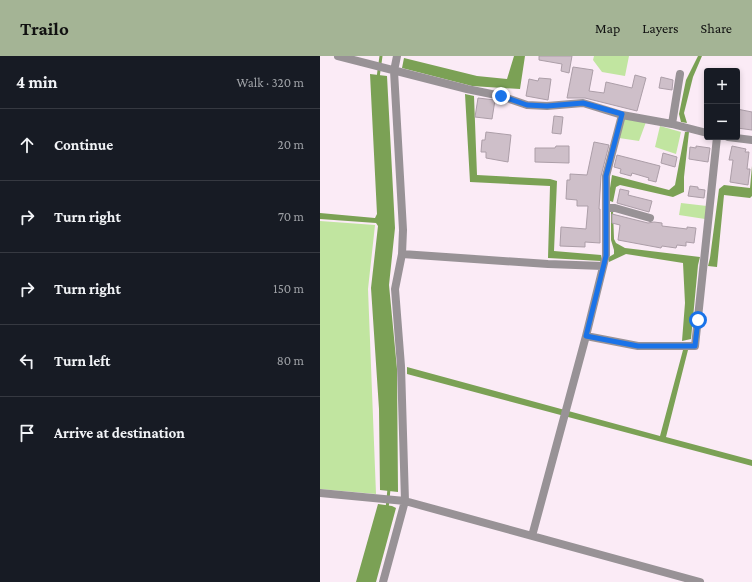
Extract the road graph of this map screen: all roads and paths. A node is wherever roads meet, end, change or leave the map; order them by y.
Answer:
1 (338, 56) edge
2 (398, 56) edge
3 (394, 71) junction
4 (680, 74) dead end
5 (622, 114) junction
6 (672, 124) junction
7 (704, 132) edge
8 (740, 138) edge
9 (717, 140) edge
10 (752, 140) edge
11 (611, 208) junction
12 (650, 218) dead end
13 (402, 254) junction
14 (605, 261) junction
15 (586, 336) junction
16 (320, 493) edge
17 (405, 501) junction
18 (532, 536) junction
19 (383, 582) edge
20 (700, 582) edge

1 - 3 street
2 - 3 street
3 - 5 street
3 - 13 street
4 - 6 street
5 - 6 street
5 - 11 street
6 - 7 street
8 - 10 street
9 - 15 street
11 - 12 street
11 - 14 street
13 - 14 street
13 - 17 street
14 - 15 street
15 - 18 street
16 - 17 street
17 - 18 street
17 - 19 street
18 - 20 street

